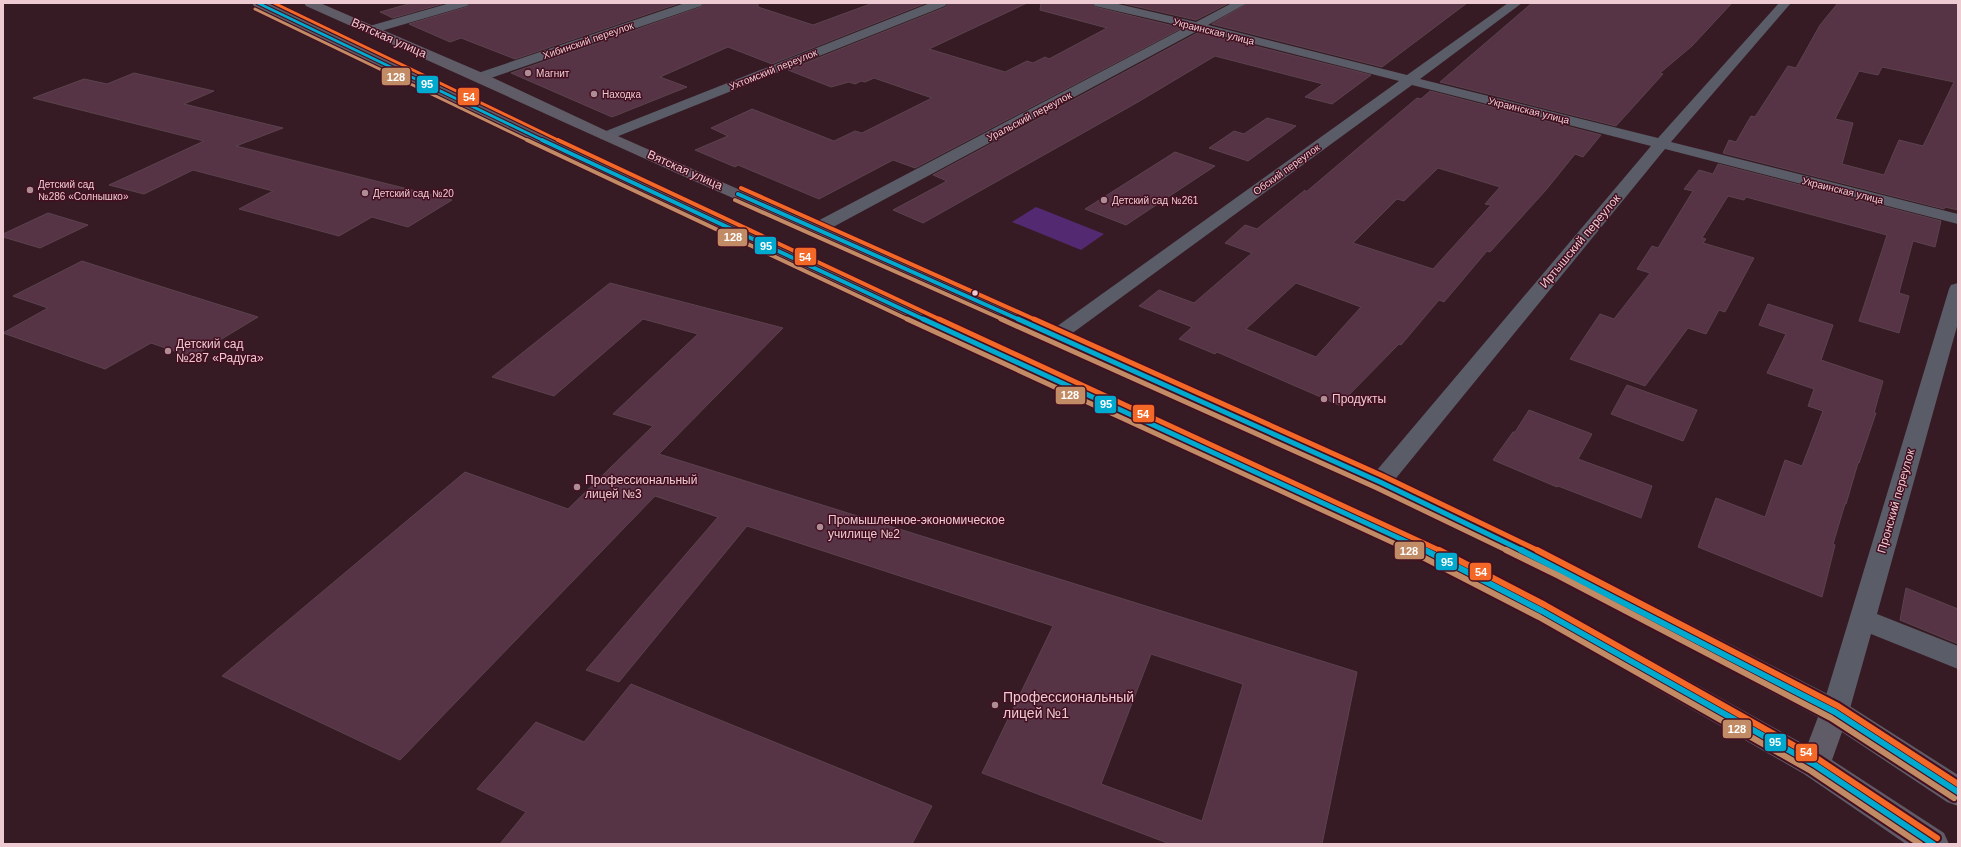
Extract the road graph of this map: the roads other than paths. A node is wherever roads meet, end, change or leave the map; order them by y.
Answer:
1 (258, 3) edge
2 (310, 3) edge
3 (463, 3) edge
4 (697, 3) edge
5 (941, 3) edge
6 (1099, 3) edge
7 (1241, 3) edge
8 (1516, 3) edge
9 (1785, 3) edge
10 (1196, 26) junction
11 (370, 30) junction
12 (480, 77) junction
13 (1408, 80) junction
14 (606, 136) junction
15 (1661, 144) junction
16 (1958, 219) edge
17 (816, 229) junction
18 (1958, 289) edge
19 (1056, 336) junction
20 (1380, 482) junction
21 (1861, 619) junction
22 (1958, 658) edge
23 (1835, 712) junction
24 (1815, 765) junction
25 (1958, 792) edge
26 (1933, 844) edge

1 - 24 main road, Вятская улица
2 - 11 main road, Вятская улица
3 - 11 street
4 - 12 street, Хибинский переулок
5 - 14 street, Ухтомский переулок
6 - 10 street, Украинская улица
7 - 10 street, Уральский переулок
8 - 13 street, Обский переулок
9 - 15 street, Иртышский переулок
10 - 13 street, Украинская улица
10 - 17 street, Уральский переулок
11 - 12 main road, Вятская улица
12 - 14 main road, Вятская улица
13 - 15 street, Украинская улица
13 - 19 street, Обский переулок
14 - 17 main road, Вятская улица
15 - 16 street, Украинская улица
15 - 20 street, Иртышский переулок
17 - 19 main road, Вятская улица
18 - 21 street, Пронский переулок
19 - 20 main road, Вятская улица
20 - 23 main road, Вятская улица
21 - 22 street
21 - 23 street, Пронский переулок
23 - 24 main road
23 - 25 main road, Вятская улица
24 - 26 main road, Вятская улица

